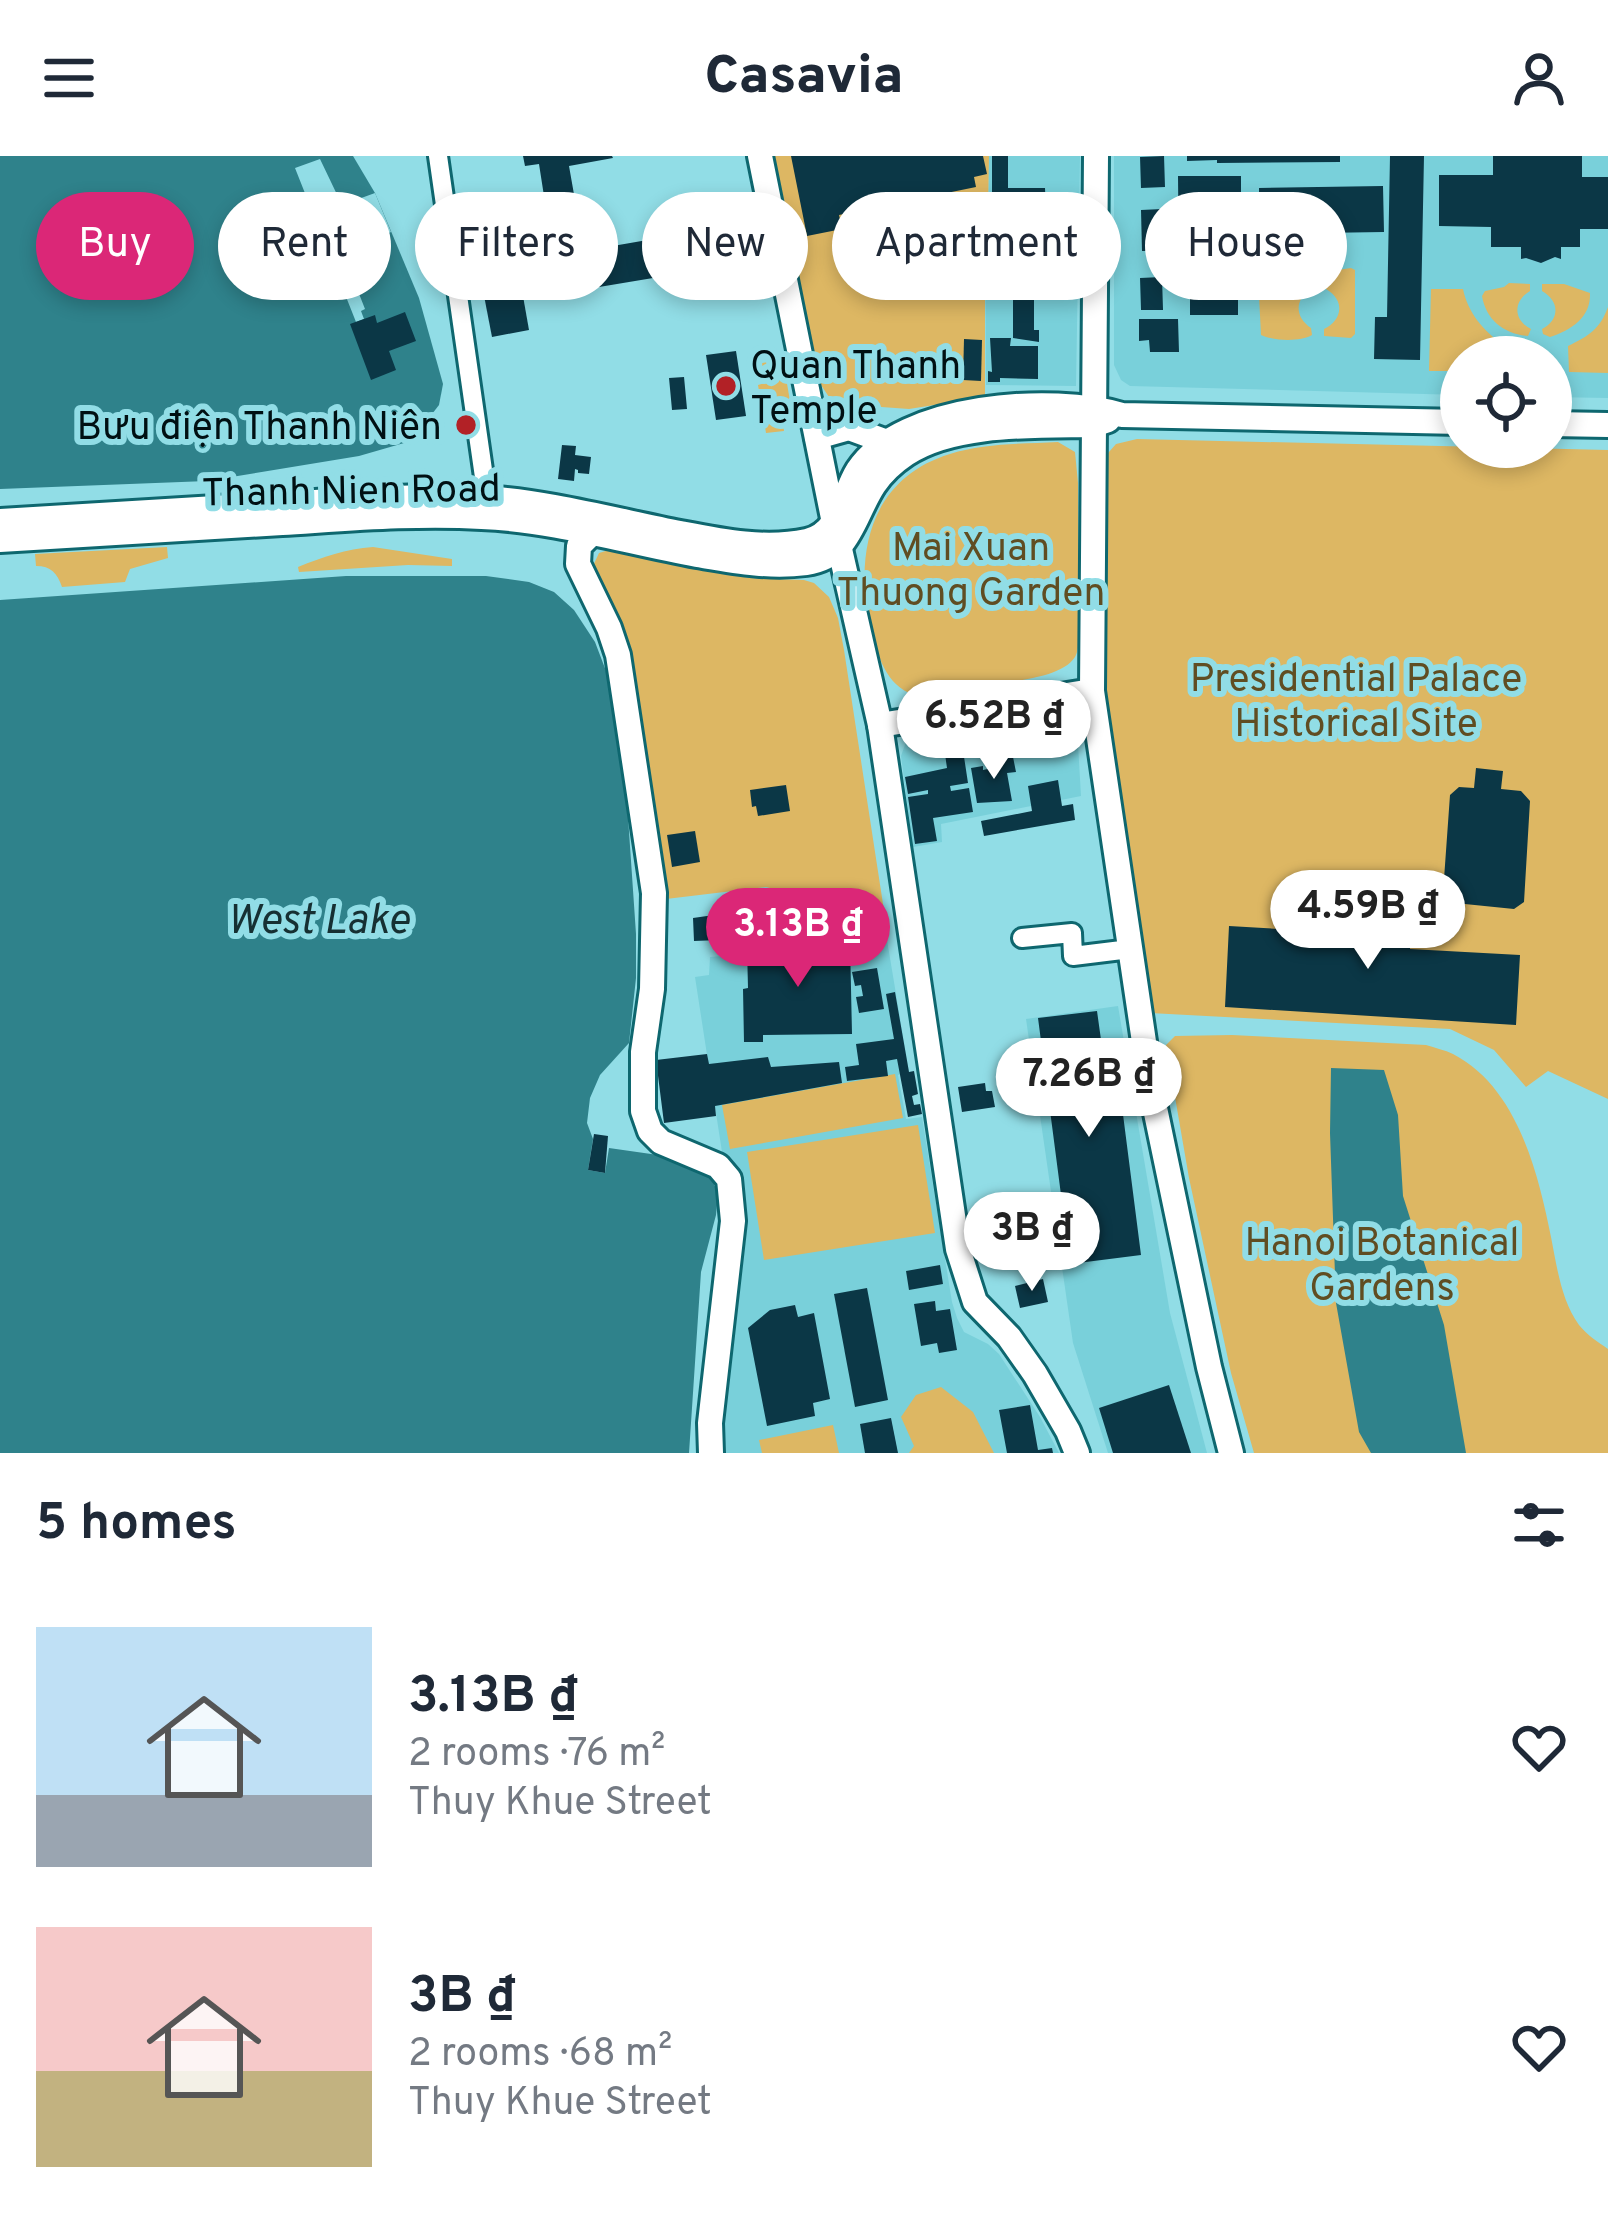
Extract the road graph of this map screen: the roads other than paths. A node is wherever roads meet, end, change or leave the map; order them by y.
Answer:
1 (438, 156) edge
2 (760, 156) edge
3 (1096, 156) edge
4 (1093, 416) junction
5 (1440, 422) edge
6 (1572, 424) edge
7 (1608, 425) edge
8 (817, 437) junction
9 (887, 442) junction
10 (488, 498) junction
11 (0, 521) edge
12 (592, 533) junction
13 (837, 535) junction
14 (0, 540) edge
15 (1092, 691) junction
16 (880, 725) junction
17 (1022, 938) dead end
18 (1130, 949) junction
19 (710, 1453) edge
20 (1077, 1453) edge
21 (1232, 1453) edge

1 - 10 street
2 - 8 main road
3 - 4 main road
4 - 5 main road
4 - 9 main road
4 - 13 main road
4 - 15 main road
6 - 7 main road
8 - 9 main road
8 - 13 main road
9 - 13 main road
10 - 11 main road, Thanh Nien Road
10 - 13 main road, Thanh Nien Road
12 - 13 main road, Thanh Nien Road
12 - 14 main road, Thanh Nien Road
12 - 19 main road
13 - 16 main road
15 - 16 main road
15 - 18 main road
16 - 20 main road
17 - 18 street
18 - 21 main road

